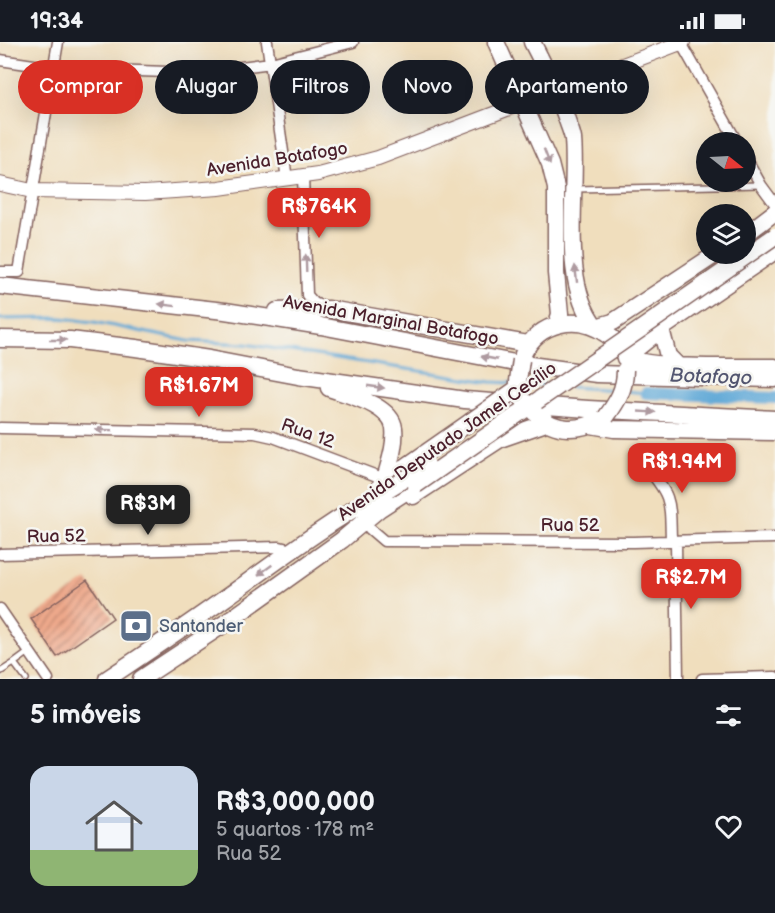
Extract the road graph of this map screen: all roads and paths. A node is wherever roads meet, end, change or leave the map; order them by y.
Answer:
1 (57, 42) edge
2 (267, 42) edge
3 (353, 42) edge
4 (496, 42) edge
5 (532, 42) edge
6 (682, 42) edge
7 (0, 60) edge
8 (55, 60) edge
9 (270, 60) edge
10 (283, 60) edge
11 (505, 60) edge
12 (541, 60) edge
13 (635, 60) edge
14 (18, 63) edge
15 (270, 63) edge
16 (143, 71) edge
17 (46, 114) edge
18 (278, 114) edge
19 (496, 114) edge
20 (530, 114) edge
21 (565, 114) edge
22 (732, 132) edge
23 (303, 176) junction
24 (756, 176) edge
25 (286, 179) junction
26 (0, 184) edge
27 (761, 185) junction
28 (573, 189) junction
29 (32, 191) junction
30 (775, 204) edge
31 (774, 225) edge
32 (756, 231) edge
33 (756, 238) edge
34 (775, 251) edge
35 (701, 264) edge
36 (719, 264) edge
37 (0, 272) edge
38 (0, 286) edge
39 (329, 309) junction
40 (225, 311) junction
41 (557, 324) junction
42 (596, 327) junction
43 (661, 329) junction
44 (0, 339) edge
45 (528, 344) junction
46 (625, 364) junction
47 (677, 365) junction
48 (775, 367) edge
49 (298, 376) junction
50 (775, 379) edge
51 (518, 388) junction
52 (542, 419) junction
53 (775, 419) edge
54 (598, 421) junction
55 (0, 428) edge
56 (775, 432) edge
57 (645, 465) dead end
58 (387, 484) junction
59 (370, 529) junction
60 (775, 538) edge
61 (342, 540) junction
62 (674, 541) junction
63 (292, 550) junction
64 (0, 554) edge
65 (0, 609) edge
66 (29, 652) junction
67 (14, 663) junction
68 (0, 672) edge
69 (775, 677) edge
70 (26, 679) edge
71 (48, 679) edge
72 (107, 679) edge
73 (141, 679) edge
74 (678, 679) edge
75 (702, 679) edge

1 - 8 street
2 - 9 street
3 - 10 street
4 - 11 main road
5 - 12 main road
6 - 13 street, Avenida Botafogo
6 - 22 street
7 - 14 street
15 - 16 street
17 - 29 street
18 - 25 street
19 - 23 street, Avenida Botafogo
20 -> 41 main road
21 - 28 main road
23 - 25 street, Avenida Botafogo
39 -> 23 street
24 - 27 street
25 - 29 street, Avenida Botafogo
26 - 29 street, Avenida Botafogo
27 - 28 lane
27 - 30 street
42 -> 28 main road
29 - 37 street
31 - 32 main road
31 - 33 main road
31 - 61 main road, Avenida Deputado Jamel Cecílio, bridge
34 - 43 main road
35 - 42 main road
36 - 58 main road, Avenida Deputado Jamel Cecílio, bridge
40 -> 38 main road, Avenida Marginal Botafogo
39 - 40 main road
39 - 45 main road
50 -> 40 main road, Avenida Marginal Botafogo
41 - 42 main road
41 - 45 main road
42 - 46 main road
43 - 46 main road
43 - 47 main road
44 -> 49 main road
45 - 51 main road, bridge
46 - 47 main road
46 - 54 main road, bridge
47 - 48 main road
49 -> 53 main road
49 - 58 main road
51 - 52 main road, bridge
51 - 58 main road, bridge
52 - 54 main road
52 - 59 main road
54 - 56 main road
58 -> 55 street, Rua 12
57 - 62 street
58 - 63 main road, Avenida Deputado Jamel Cecílio
59 - 61 main road
59 - 62 street, Rua 52
60 - 62 street, Rua 52
61 - 73 main road, Avenida Deputado Jamel Cecílio
62 - 74 street
63 - 64 street, Rua 52
63 -> 72 main road, Avenida Deputado Jamel Cecílio
65 - 66 street
66 - 67 lane
66 - 71 street
67 - 68 lane
67 - 70 lane
69 - 75 street

